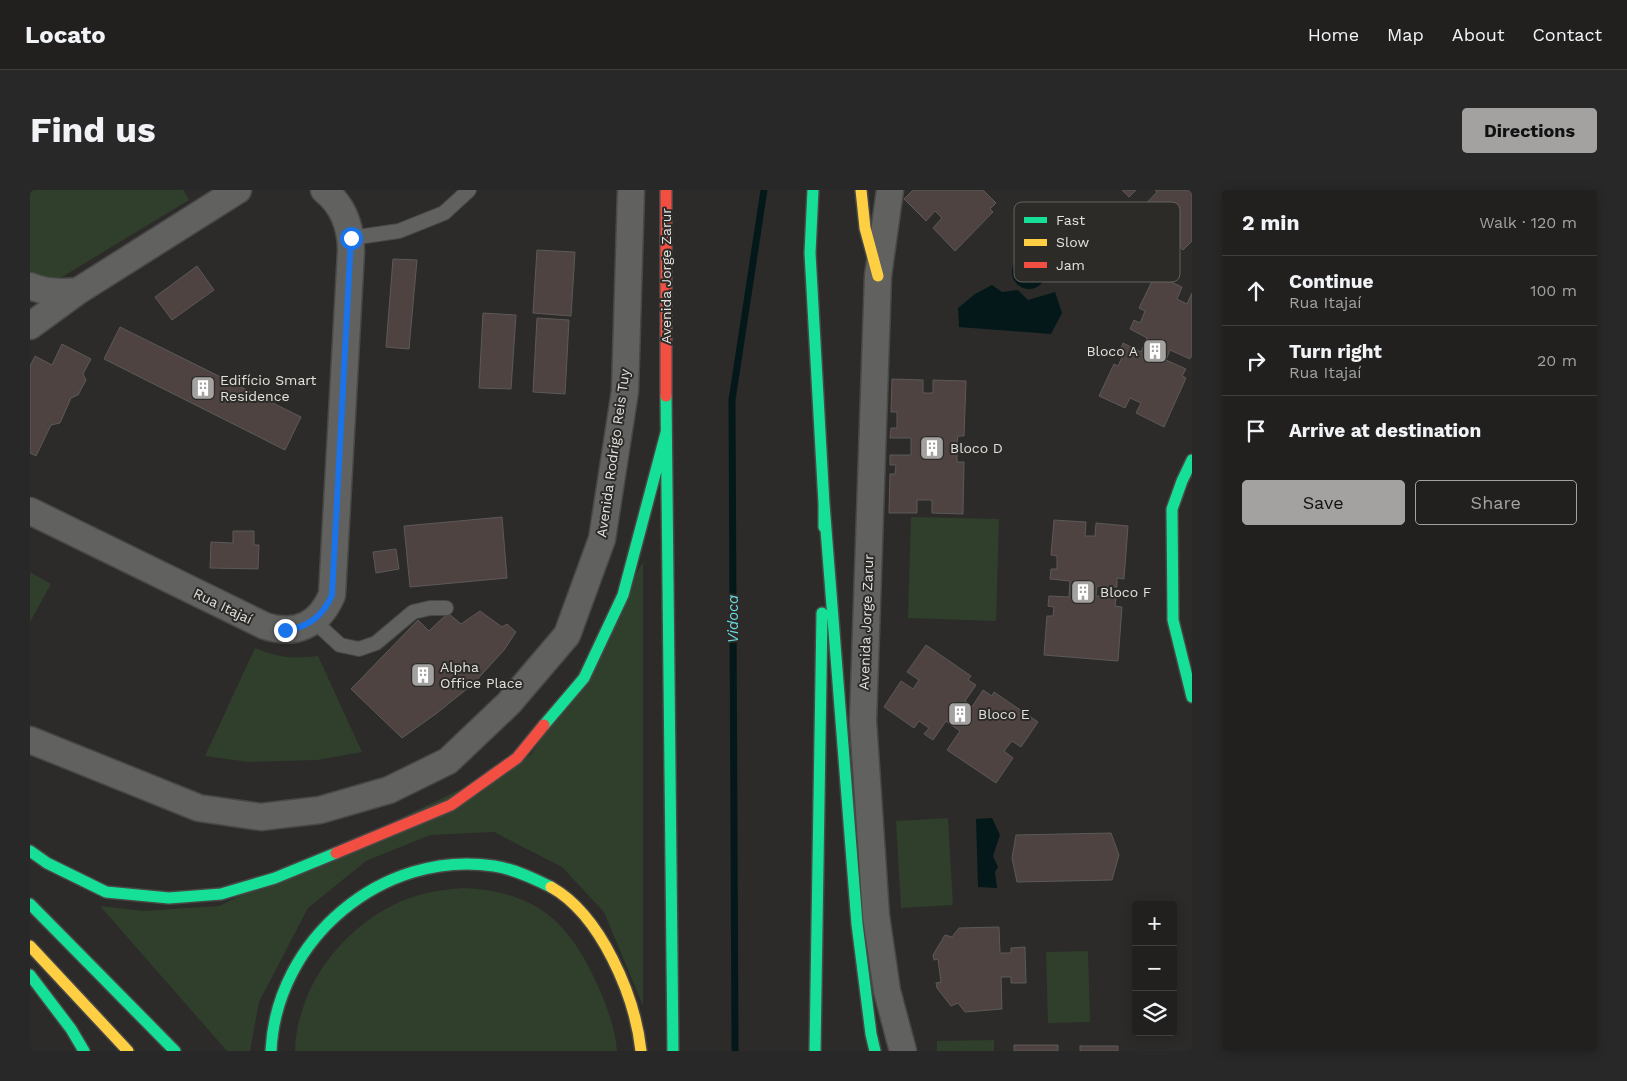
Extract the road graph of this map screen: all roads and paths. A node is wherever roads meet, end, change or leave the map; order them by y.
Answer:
1 (238, 190) edge
2 (324, 190) edge
3 (469, 190) edge
4 (631, 190) edge
5 (666, 190) edge
6 (813, 190) edge
7 (861, 190) edge
8 (890, 190) edge
9 (351, 238) junction
10 (878, 276) junction
11 (30, 286) edge
12 (78, 291) junction
13 (30, 326) edge
14 (666, 433) junction
15 (1192, 460) edge
16 (824, 504) junction
17 (1172, 510) junction
18 (30, 511) edge
19 (1183, 522) dead end
20 (446, 608) dead end
21 (314, 621) junction
22 (1192, 698) edge
23 (30, 740) edge
24 (30, 851) edge
25 (30, 904) edge
26 (30, 946) edge
27 (30, 975) edge
28 (84, 1051) edge
29 (128, 1051) edge
30 (175, 1051) edge
31 (271, 1051) edge
32 (641, 1051) edge
33 (673, 1051) edge
34 (815, 1051) edge
35 (875, 1051) edge
36 (903, 1051) edge

1 - 12 street
2 - 9 street
3 - 9 lane
4 - 23 street, Avenida Rodrigo Reis Tuy
5 - 14 main road, Avenida Jorge Zarur
6 - 16 main road
7 - 10 main road
8 - 10 street, Avenida Jorge Zarur
9 - 21 street
10 - 36 street, Avenida Jorge Zarur
11 - 12 street
12 - 13 street
14 - 24 main road
14 - 33 main road, Avenida Jorge Zarur
15 - 17 main road
16 - 34 main road
16 - 35 main road
17 - 19 main road
17 - 22 main road
18 - 21 street, Rua Itajaí
20 - 21 lane
25 - 30 main road
26 - 29 main road
27 - 28 main road
31 - 32 main road

